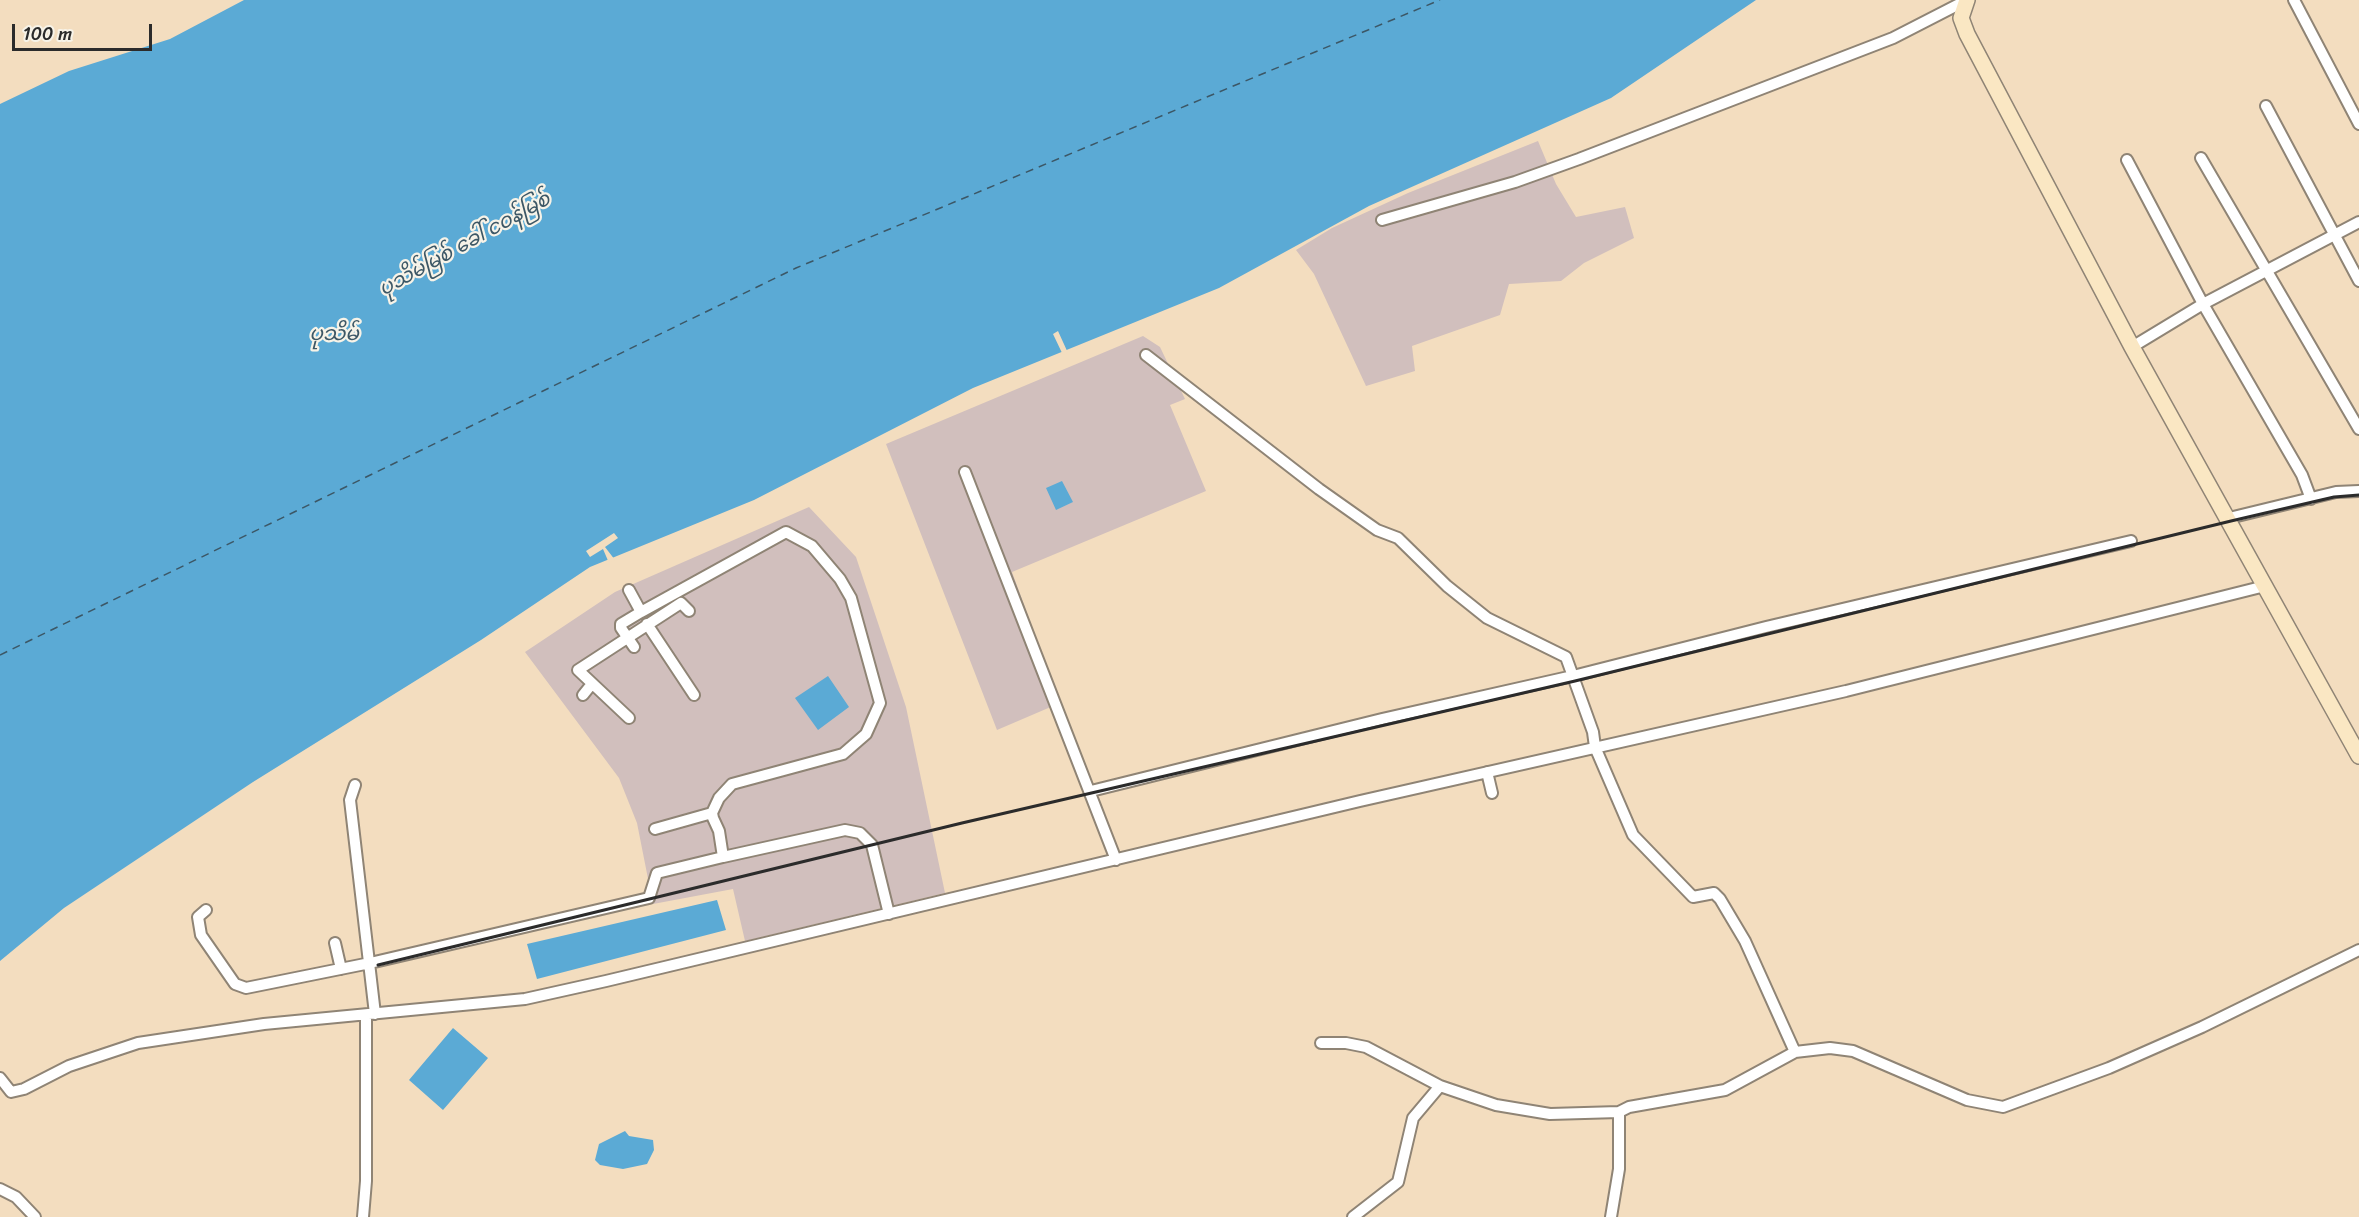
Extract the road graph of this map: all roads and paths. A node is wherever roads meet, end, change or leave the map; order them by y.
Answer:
1 (1967, 0) edge
2 (2294, 0) edge
3 (2266, 106) dead end
4 (2359, 124) edge
5 (2201, 158) dead end
6 (2127, 160) dead end
7 (1382, 220) dead end
8 (2359, 222) edge
9 (2334, 237) junction
10 (2268, 269) junction
11 (2359, 281) edge
12 (2204, 304) junction
13 (2132, 347) junction
14 (1146, 355) dead end
15 (2359, 429) edge
16 (965, 471) dead end
17 (2359, 491) edge
18 (2311, 499) junction
19 (2229, 518) junction
20 (2131, 541) dead end
21 (2265, 586) junction
22 (629, 590) dead end
23 (689, 611) dead end
24 (641, 612) junction
25 (647, 624) junction
26 (627, 637) junction
27 (634, 647) dead end
28 (1574, 676) junction
29 (591, 685) junction
30 (583, 695) dead end
31 (694, 695) dead end
32 (629, 718) dead end
33 (1595, 747) junction
34 (2359, 756) edge
35 (1487, 772) junction
36 (355, 785) dead end
37 (1091, 791) junction
38 (1492, 793) dead end
39 (712, 813) junction
40 (655, 829) dead end
41 (723, 858) junction
42 (1116, 860) junction
43 (206, 910) dead end
44 (889, 914) junction
45 (335, 943) dead end
46 (2359, 950) edge
47 (370, 963) junction
48 (341, 969) junction
49 (371, 1015) junction
50 (1321, 1044) dead end
51 (1795, 1052) junction
52 (0, 1078) edge
53 (1440, 1086) junction
54 (1619, 1112) junction
55 (0, 1189) edge
56 (35, 1217) edge
57 (363, 1217) edge
58 (1353, 1217) edge
59 (1611, 1217) edge

1 - 7 street
1 - 13 street
2 - 4 street
3 - 9 street
5 - 10 street
6 - 12 street
8 - 9 street
9 - 10 street
9 - 11 street
10 - 12 street
10 - 15 street
12 - 13 street
12 - 18 street
13 - 19 street
14 - 28 street
16 - 37 street
17 - 18 street
18 - 19 street
19 - 21 street
20 - 28 street
21 - 33 street
21 - 34 street
22 - 24 street
23 - 25 street
24 - 26 street
24 - 39 street
25 - 26 street
25 - 31 street
26 - 27 street
26 - 29 street
28 - 33 street
28 - 37 street
29 - 30 street
29 - 32 street
33 - 35 street
33 - 51 street
35 - 38 street
35 - 42 street
36 - 47 street
37 - 42 street
39 - 40 street
39 - 41 street
41 - 44 street
41 - 47 street
42 - 44 street
43 - 48 street
44 - 49 street
45 - 48 street
46 - 51 street
47 - 48 street
47 - 49 street
49 - 52 street
49 - 57 street
50 - 53 street
51 - 54 street
53 - 54 street
53 - 58 street
54 - 59 street
55 - 56 street

